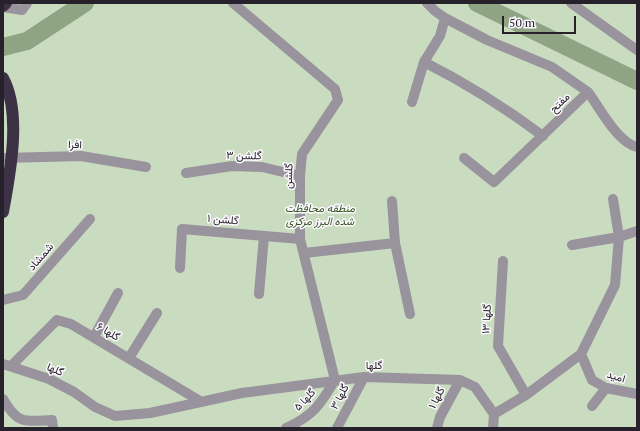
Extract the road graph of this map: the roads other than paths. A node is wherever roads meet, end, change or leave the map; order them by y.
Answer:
1 (6, 3) edge
2 (27, 3) edge
3 (233, 3) edge
4 (427, 3) edge
5 (571, 3) edge
6 (3, 6) edge
7 (445, 18) junction
8 (637, 50) edge
9 (424, 62) junction
10 (3, 78) edge
11 (588, 92) junction
12 (412, 102) dead end
13 (543, 136) junction
14 (637, 147) edge
15 (7, 158) edge
16 (464, 158) dead end
17 (146, 167) dead end
18 (186, 172) dead end
19 (300, 176) junction
20 (613, 199) dead end
21 (392, 201) dead end
22 (3, 212) edge
23 (90, 219) dead end
24 (637, 231) edge
25 (264, 236) junction
26 (619, 237) junction
27 (300, 239) junction
28 (395, 243) junction
29 (572, 245) dead end
30 (304, 253) junction
31 (503, 261) dead end
32 (180, 268) dead end
33 (118, 293) dead end
34 (259, 294) dead end
35 (3, 300) edge
36 (156, 313) dead end
37 (410, 314) dead end
38 (94, 337) junction
39 (580, 354) junction
40 (129, 358) junction
41 (7, 365) edge
42 (364, 377) junction
43 (335, 380) junction
44 (460, 380) junction
45 (606, 388) junction
46 (637, 394) edge
47 (526, 395) junction
48 (3, 399) edge
49 (200, 401) junction
50 (592, 406) dead end
51 (494, 414) junction
52 (53, 428) edge
53 (286, 428) edge
54 (337, 428) edge
55 (437, 428) edge
56 (493, 428) edge

1 - 6 highway
2 - 6 street
3 - 19 street, گلشن
4 - 7 street
5 - 8 street
7 - 9 street
7 - 11 street
9 - 12 street
9 - 13 street
10 - 15 highway
11 - 13 street, مفتح
11 - 14 street
13 - 16 street, مفتح
15 - 17 street, افرا
15 - 22 highway
18 - 19 street, گلشن ۳
19 - 27 street, گلشن
20 - 26 street
21 - 28 street
23 - 35 street, شمشاد
24 - 26 street
25 - 27 street, گلشن ۱
25 - 32 street, گلشن ۱
25 - 34 street
26 - 29 street
26 - 39 street
27 - 30 street, گلشن
28 - 30 street
28 - 37 street
30 - 43 street, گلشن
31 - 47 street, گلها ۱۳
33 - 38 street
36 - 40 street
38 - 40 street, گلها ۶
38 - 41 street, گلها ۶
39 - 45 street, امید
39 - 47 street
40 - 49 street, گلها ۶
41 - 49 street, گلها
42 - 43 street, گلها
42 - 44 street, گلها
42 - 54 street, گلها ۳
43 - 49 street, گلها
43 - 53 street, گلها ۵
44 - 51 street, گلها
44 - 55 street, گلها ۱
45 - 46 street, امید
45 - 50 street
47 - 51 street
48 - 52 street
51 - 56 street

